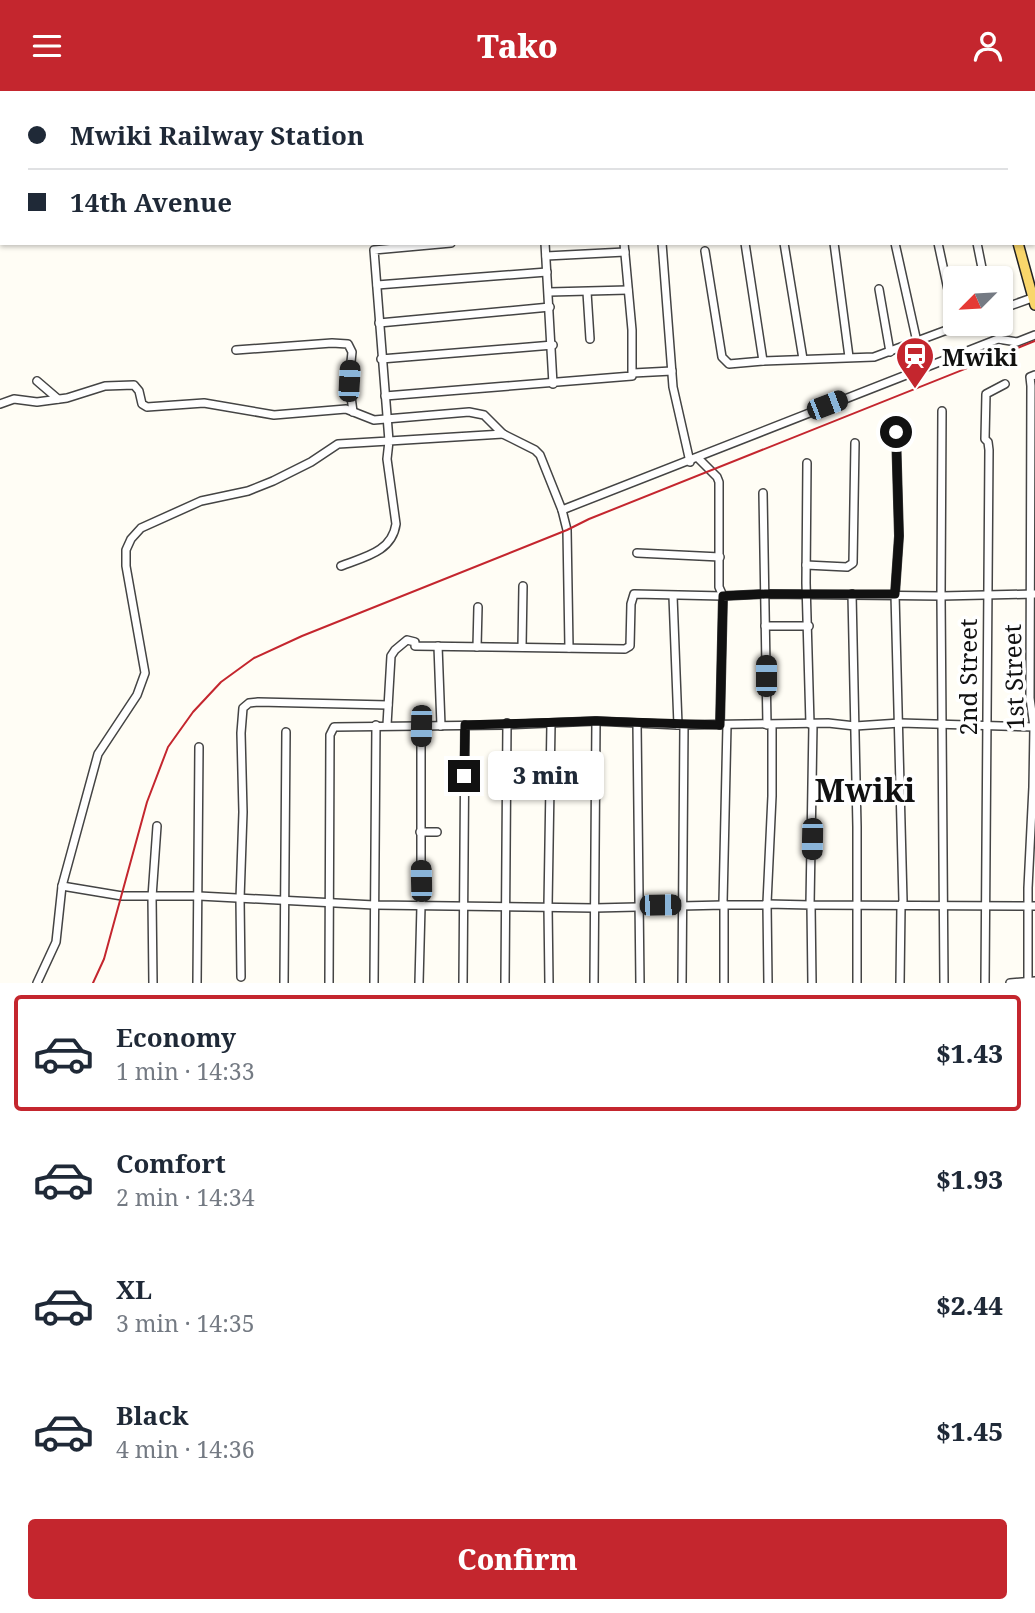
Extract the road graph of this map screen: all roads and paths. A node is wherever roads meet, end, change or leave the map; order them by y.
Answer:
1 (401, 245) edge
2 (545, 245) edge
3 (624, 245) edge
4 (662, 245) edge
5 (745, 245) edge
6 (784, 245) edge
7 (834, 245) edge
8 (895, 245) edge
9 (939, 245) edge
10 (977, 245) edge
11 (1019, 245) edge
12 (376, 246) edge
13 (705, 251) dead end
14 (625, 252) junction
15 (547, 256) junction
16 (944, 266) edge
17 (982, 266) edge
18 (547, 272) junction
19 (377, 285) junction
20 (879, 289) dead end
21 (628, 290) junction
22 (549, 292) junction
23 (587, 292) junction
24 (1033, 302) edge
25 (1013, 306) edge
26 (550, 307) junction
27 (379, 323) junction
28 (943, 332) edge
29 (1035, 335) edge
30 (590, 339) dead end
31 (918, 342) junction
32 (553, 345) junction
33 (236, 350) dead end
34 (890, 352) junction
35 (849, 357) junction
36 (381, 359) junction
37 (803, 359) junction
38 (763, 361) junction
39 (672, 371) junction
40 (633, 373) junction
41 (1035, 375) edge
42 (37, 381) dead end
43 (554, 384) junction
44 (1005, 384) dead end
45 (385, 396) junction
46 (58, 399) junction
47 (0, 404) edge
48 (942, 411) dead end
49 (353, 412) junction
50 (388, 419) junction
51 (896, 432) dead end
52 (503, 434) junction
53 (389, 441) junction
54 (855, 443) dead end
55 (694, 460) junction
56 (807, 463) dead end
57 (763, 493) dead end
58 (562, 510) junction
59 (637, 553) dead end
60 (720, 557) junction
61 (806, 565) junction
62 (341, 566) dead end
63 (523, 586) dead end
64 (765, 594) junction
65 (807, 594) junction
66 (852, 594) junction
67 (895, 594) junction
68 (1033, 594) edge
69 (986, 595) junction
70 (673, 596) junction
71 (723, 596) junction
72 (941, 596) junction
73 (478, 607) dead end
74 (765, 626) junction
75 (809, 626) junction
76 (438, 646) junction
77 (477, 647) junction
78 (522, 647) junction
79 (569, 648) junction
80 (388, 705) junction
81 (596, 721) junction
82 (507, 723) junction
83 (900, 723) junction
84 (551, 724) junction
85 (637, 724) junction
86 (812, 724) junction
87 (376, 725) junction
88 (387, 725) junction
89 (465, 725) junction
90 (681, 725) junction
91 (724, 725) junction
92 (769, 725) junction
93 (942, 725) junction
94 (986, 725) junction
95 (421, 726) junction
96 (441, 726) junction
97 (855, 726) junction
98 (1035, 727) edge
99 (286, 732) dead end
100 (199, 747) dead end
101 (157, 826) dead end
102 (420, 832) junction
103 (437, 832) dead end
104 (62, 886) junction
105 (152, 897) junction
106 (199, 897) junction
107 (240, 899) junction
108 (284, 901) junction
109 (328, 903) junction
110 (374, 905) junction
111 (463, 905) junction
112 (681, 905) junction
113 (724, 905) junction
114 (766, 905) junction
115 (810, 905) junction
116 (857, 905) junction
117 (421, 906) junction
118 (548, 906) junction
119 (639, 906) junction
120 (901, 906) junction
121 (987, 906) junction
122 (1032, 906) edge
123 (505, 907) junction
124 (943, 907) junction
125 (594, 908) junction
126 (241, 977) dead end
127 (1032, 981) edge
128 (37, 983) edge
129 (153, 983) edge
130 (197, 983) edge
131 (285, 983) edge
132 (329, 983) edge
133 (374, 983) edge
134 (419, 983) edge
135 (463, 983) edge
136 (505, 983) edge
137 (549, 983) edge
138 (594, 983) edge
139 (640, 983) edge
140 (681, 983) edge
141 (724, 983) edge
142 (768, 983) edge
143 (812, 983) edge
144 (857, 983) edge
145 (900, 983) edge
146 (944, 983) edge
147 (985, 983) edge
148 (1011, 983) edge

1 - 12 street
2 - 15 street
3 - 14 street
4 - 39 street
5 - 38 street
6 - 37 street
7 - 35 street
8 - 31 street
9 - 16 street
10 - 17 street
11 - 24 main road
12 - 19 street
13 - 38 street
14 - 15 street
14 - 21 street
15 - 18 street
18 - 19 street
18 - 22 street
19 - 27 street
20 - 34 street
21 - 23 street
21 - 40 street
22 - 23 street
22 - 26 street
23 - 30 street
24 - 25 street
26 - 27 street
26 - 32 street
27 - 36 street
28 - 31 street
29 - 55 street
31 - 34 street
32 - 36 street
32 - 43 street
33 - 49 street
34 - 35 street
35 - 37 street
36 - 45 street
37 - 38 street
39 - 40 street
39 - 55 street
40 - 43 street
41 - 68 street, 1st Street
42 - 46 street
43 - 45 street
44 - 69 street, 2nd Street
45 - 50 street
46 - 47 street
46 - 49 street
48 - 72 street
49 - 50 street
50 - 52 street
50 - 53 street
51 - 67 street
52 - 53 street
52 - 58 street
53 - 62 street
53 - 104 street
54 - 61 street
55 - 58 street
55 - 60 street
56 - 61 street
57 - 64 street
58 - 79 street
59 - 60 street
60 - 71 street
61 - 65 street
63 - 78 street
64 - 65 street
64 - 71 street
64 - 74 street
65 - 66 street
65 - 75 street
66 - 67 street
66 - 97 street
67 - 72 street
67 - 83 street
68 - 69 street
68 - 98 street, 1st Street
69 - 72 street
69 - 94 street, 2nd Street
70 - 71 street
70 - 79 street
70 - 90 street
71 - 91 street
72 - 93 street
73 - 77 street
74 - 75 street
74 - 92 street
75 - 86 street
76 - 77 street
76 - 80 street
76 - 96 street
77 - 78 street
78 - 79 street
80 - 88 street
80 - 107 street
81 - 84 street
81 - 85 street
81 - 125 street
82 - 84 street
82 - 89 street
82 - 123 street
83 - 93 street
83 - 97 street
83 - 120 street
84 - 118 street
85 - 90 street
85 - 119 street
86 - 92 street
86 - 97 street
86 - 115 street
87 - 88 street
87 - 109 street
87 - 110 street
88 - 95 street
89 - 96 street
89 - 111 street
90 - 91 street
90 - 112 street
91 - 92 street
91 - 113 street
92 - 114 street
93 - 94 street
93 - 124 street
94 - 98 street
94 - 121 street, 2nd Street
95 - 96 street
95 - 102 street
97 - 116 street
98 - 122 street, 1st Street
99 - 108 street
100 - 106 street
101 - 105 street
102 - 103 street
102 - 117 street
104 - 105 street
104 - 128 street
105 - 106 street
105 - 129 street
106 - 107 street
106 - 130 street
107 - 108 street
107 - 126 street
108 - 109 street
108 - 131 street
109 - 110 street
109 - 132 street
110 - 117 street
110 - 133 street
111 - 117 street
111 - 123 street
111 - 135 street
112 - 113 street
112 - 119 street
112 - 140 street
113 - 114 street
113 - 141 street
114 - 115 street
114 - 142 street
115 - 116 street
115 - 143 street
116 - 120 street
116 - 144 street
117 - 134 street
118 - 123 street
118 - 125 street
118 - 137 street
119 - 125 street
119 - 139 street
120 - 124 street
120 - 145 street
121 - 122 street
121 - 124 street
121 - 147 street, 2nd Street
122 - 127 street, 1st Street
123 - 136 street
124 - 146 street
125 - 138 street
127 - 148 street

